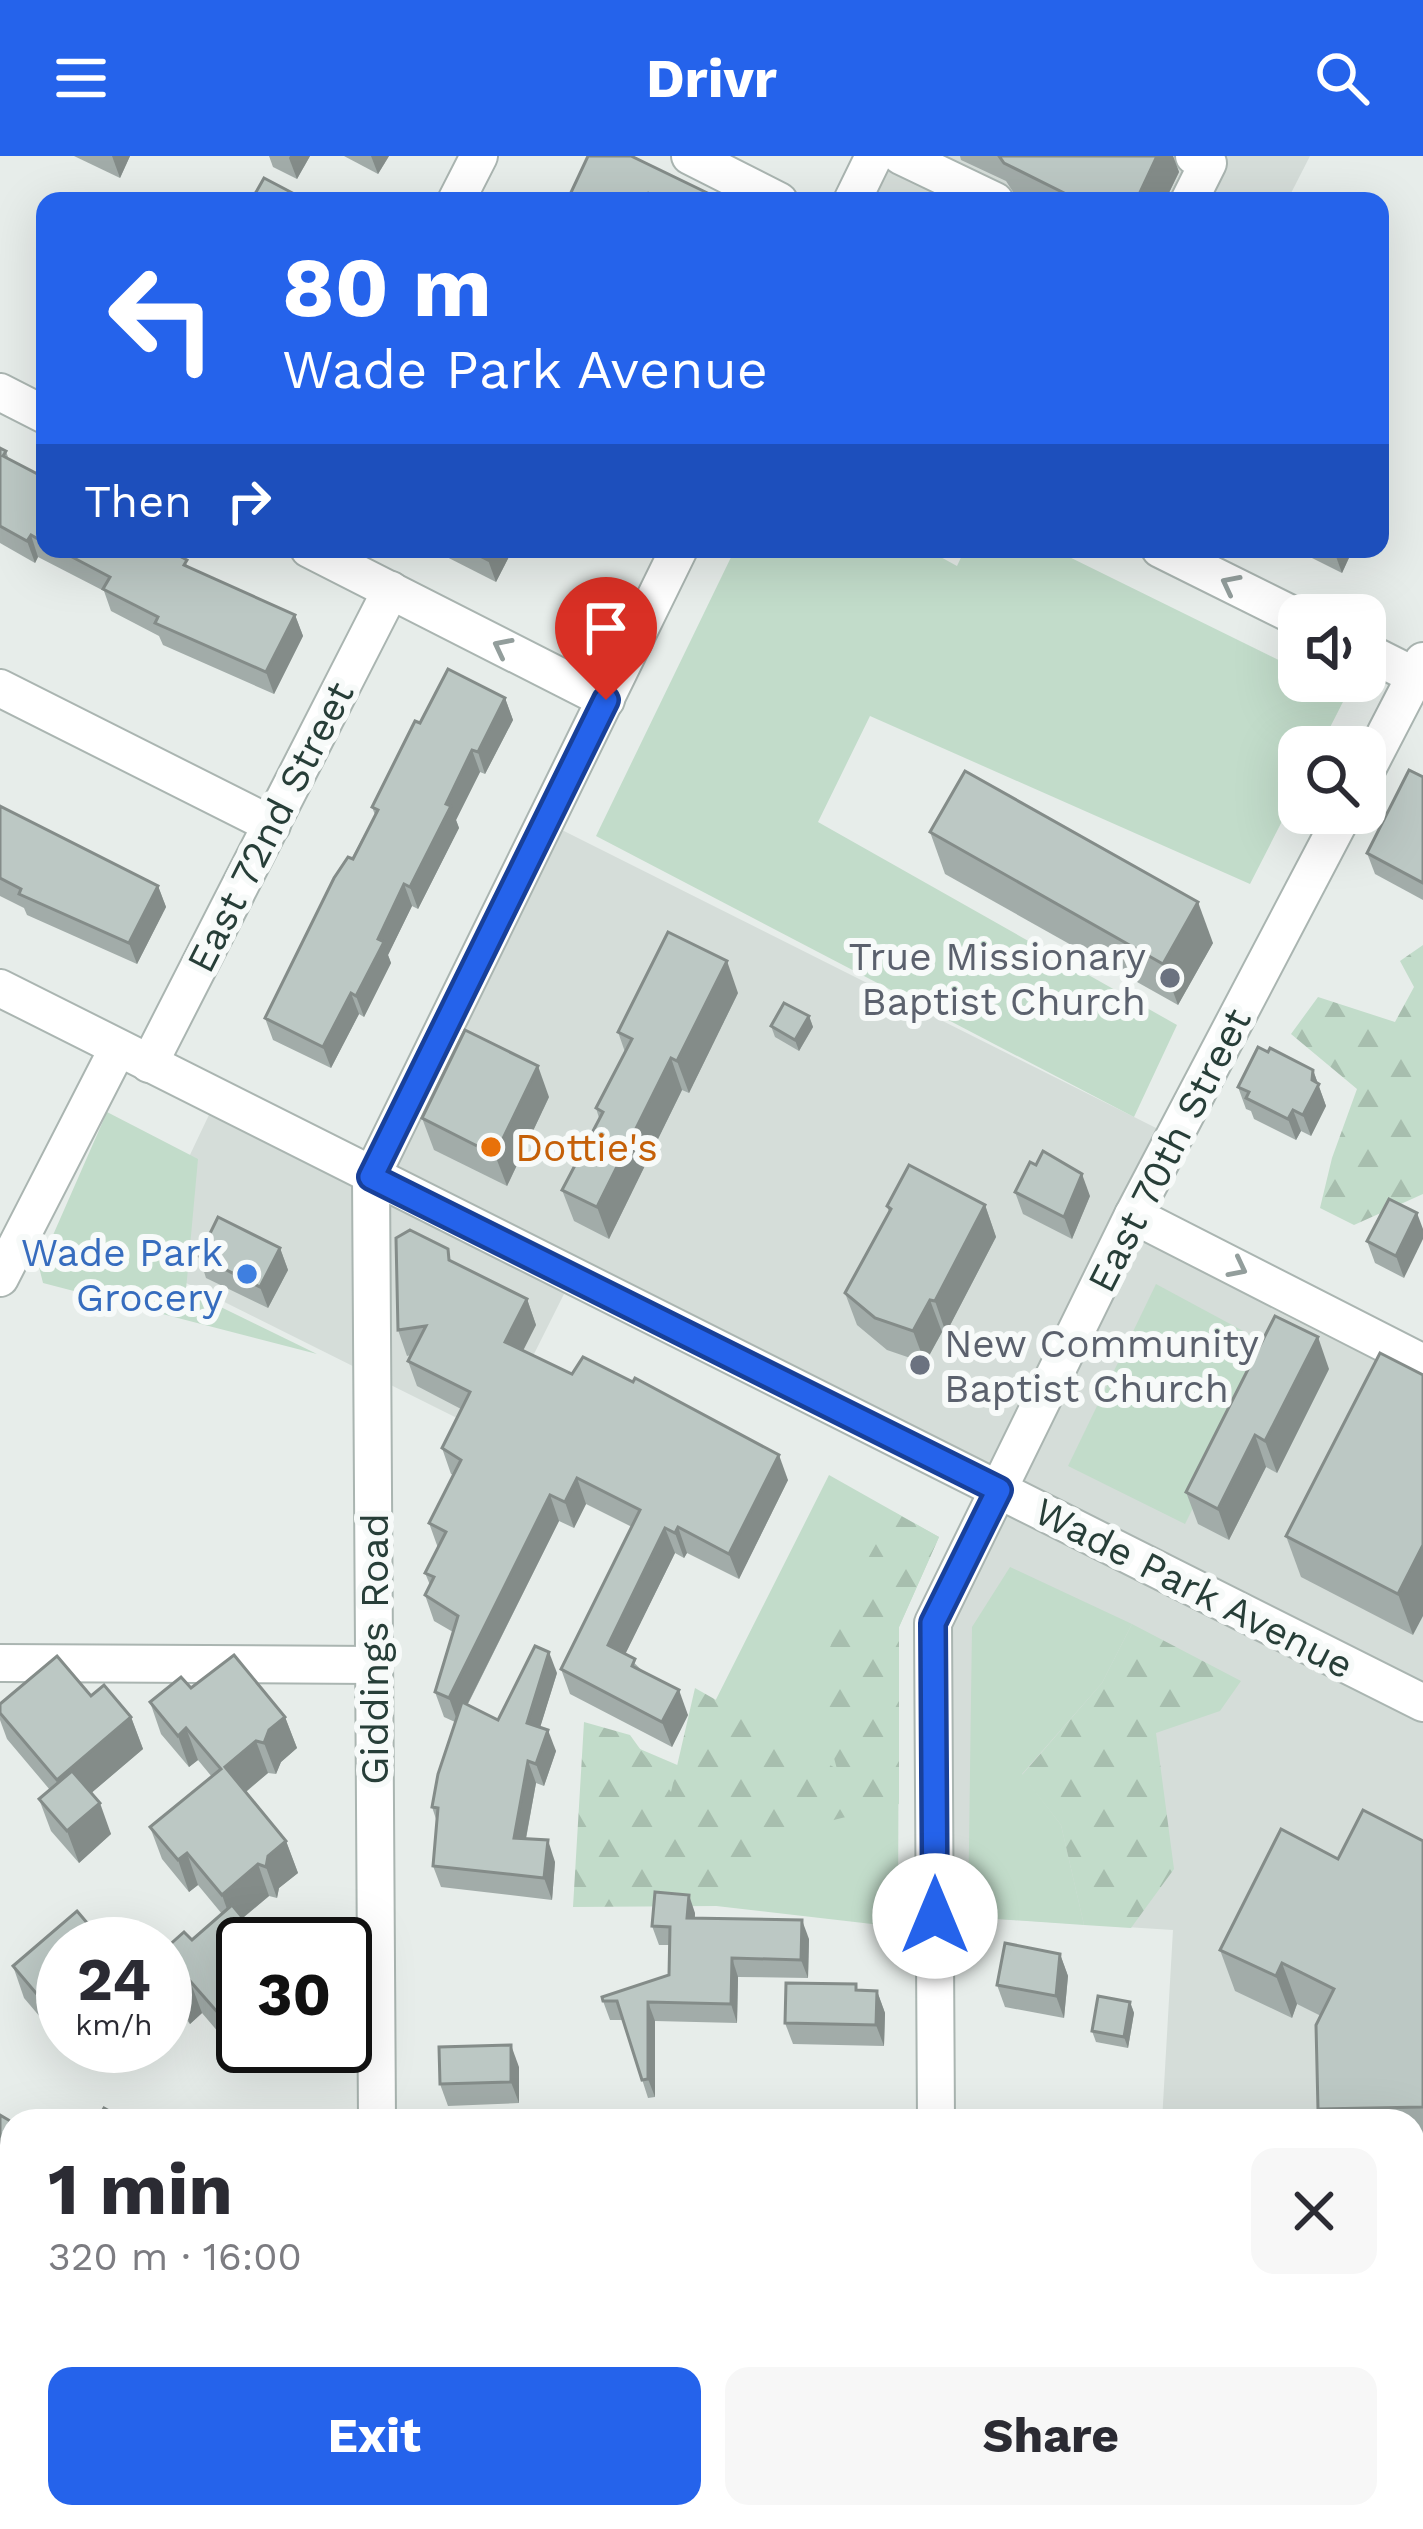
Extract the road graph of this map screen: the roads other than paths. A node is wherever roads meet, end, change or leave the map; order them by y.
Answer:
1 (478, 156) edge
2 (690, 156) edge
3 (874, 156) edge
4 (901, 156) edge
5 (1194, 156) edge
6 (460, 192) edge
7 (761, 192) edge
8 (856, 192) edge
9 (976, 192) edge
10 (1194, 192) edge
11 (0, 392) edge
12 (36, 410) edge
13 (327, 558) edge
14 (676, 558) edge
15 (1178, 558) edge
16 (391, 590) junction
17 (1278, 608) edge
18 (1386, 659) edge
19 (1420, 672) edge
20 (0, 688) edge
21 (606, 700) junction
22 (1386, 734) edge
23 (272, 825) junction
24 (1333, 834) edge
25 (0, 988) edge
26 (134, 1056) junction
27 (371, 1177) junction
28 (1133, 1215) junction
29 (0, 1278) edge
30 (1423, 1363) edge
31 (999, 1490) junction
32 (0, 1664) edge
33 (374, 1665) junction
34 (1423, 1703) edge
35 (376, 2109) edge
36 (936, 2109) edge

1 - 6 street
2 - 7 street
3 - 8 street
4 - 9 street
5 - 10 street
11 - 12 street
13 - 16 street
14 - 21 street
17 -> 15 street
21 -> 16 street
16 - 23 street, East 72nd Street
18 - 19 street
19 - 22 street
20 - 23 street
21 - 27 street
23 - 26 street, East 72nd Street
24 - 28 street, East 70th Street
25 - 26 street, Wade Park Avenue
26 - 27 street, Wade Park Avenue
26 - 29 street, East 72nd Street
27 - 31 street, Wade Park Avenue
27 - 33 street, Giddings Road
28 -> 30 street
28 - 31 street, East 70th Street
31 - 34 street, Wade Park Avenue
31 - 36 street, East 70th Street
32 - 33 street
33 - 35 street, Giddings Road

